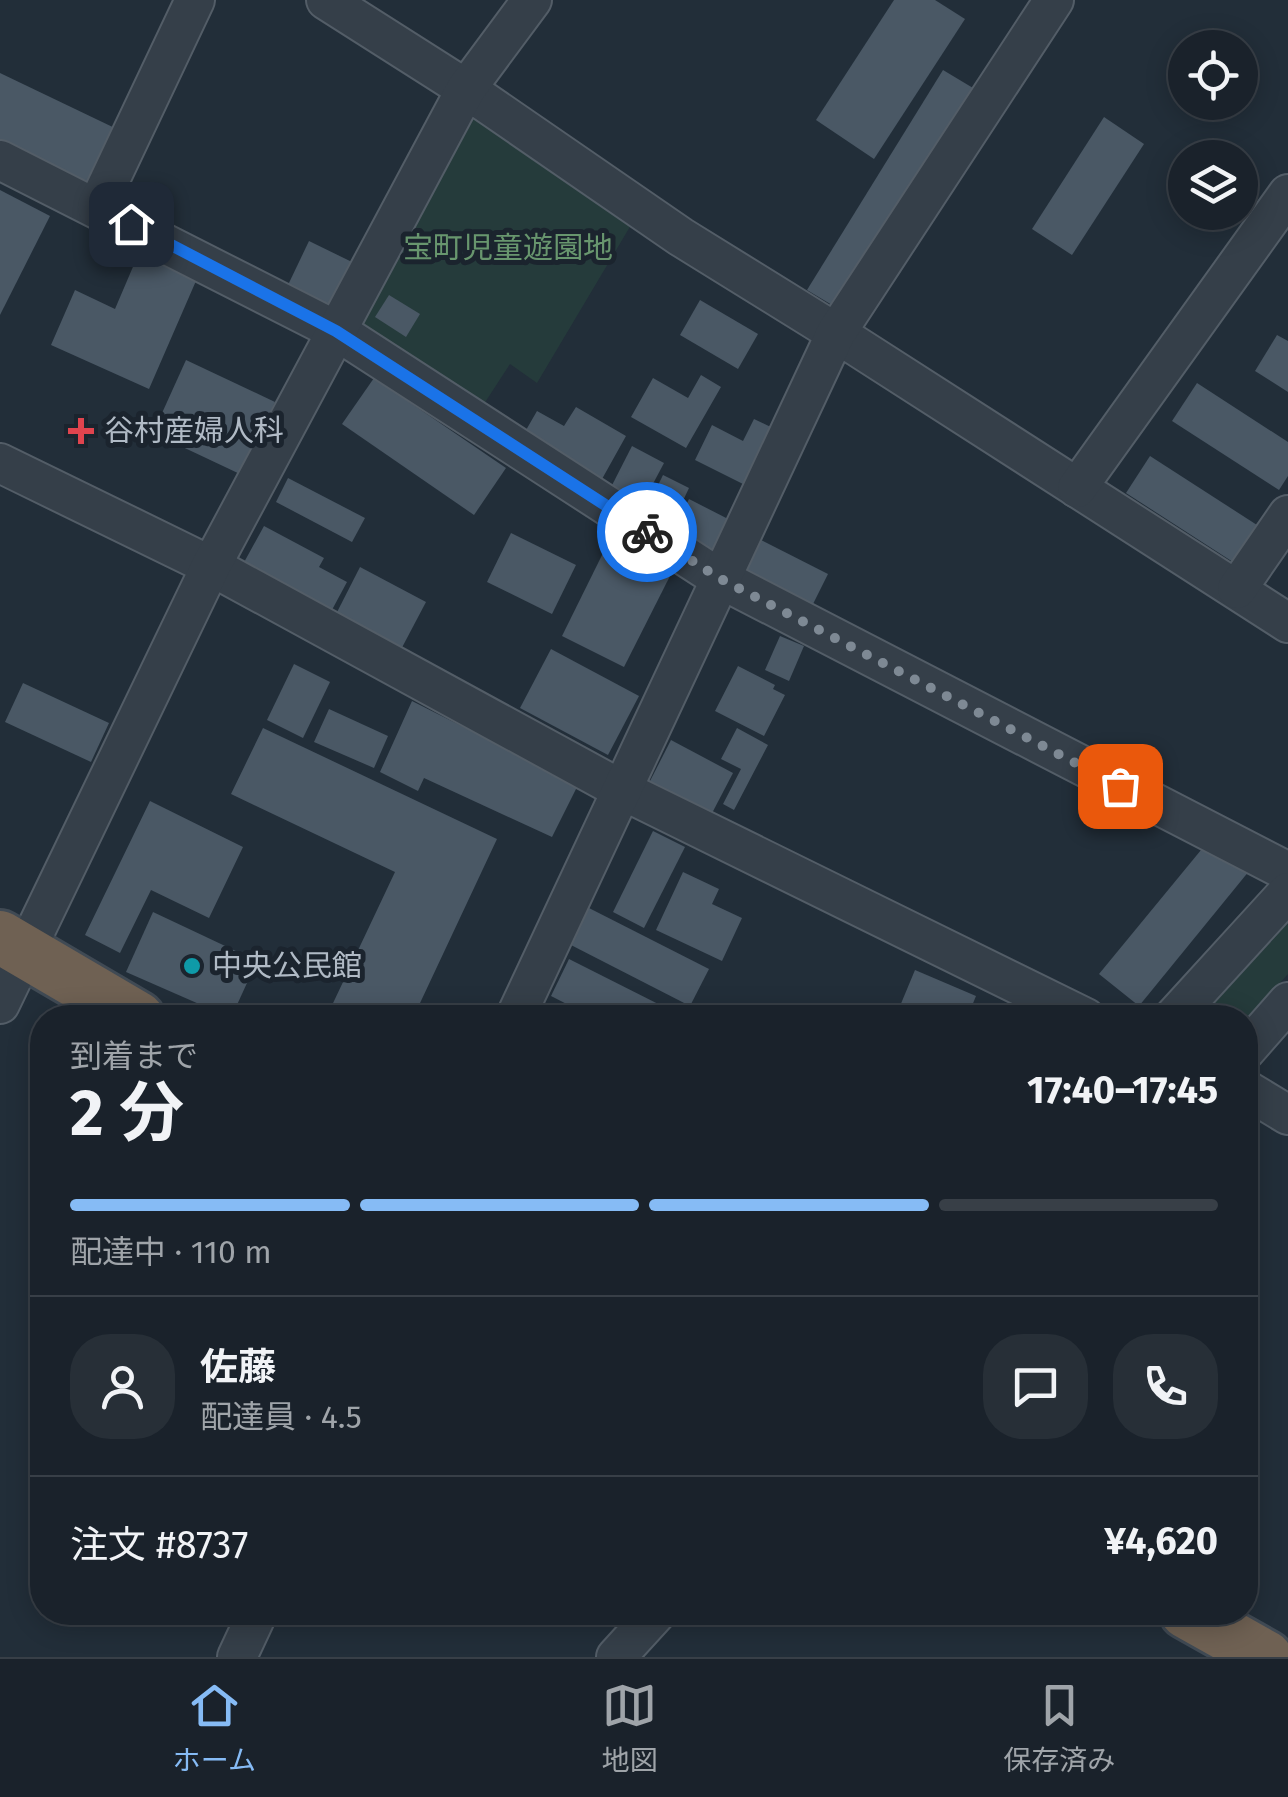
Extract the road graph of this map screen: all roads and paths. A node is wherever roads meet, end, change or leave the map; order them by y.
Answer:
1 (195, 0) edge
2 (326, 0) edge
3 (532, 0) edge
4 (1054, 0) edge
5 (466, 89) junction
6 (0, 160) edge
7 (1288, 194) edge
8 (97, 207) junction
9 (336, 331) junction
10 (836, 333) junction
11 (0, 463) edge
12 (1077, 488) junction
13 (1288, 515) edge
14 (212, 566) junction
15 (719, 578) junction
16 (1237, 590) junction
17 (1288, 623) edge
18 (620, 789) junction
19 (1288, 872) edge
20 (1288, 892) edge
21 (12, 944) edge
22 (1288, 1002) edge
23 (0, 1004) edge
24 (116, 1005) edge
25 (521, 1005) edge
26 (1060, 1005) edge
27 (1185, 1005) edge
28 (1258, 1036) edge
29 (1258, 1097) edge
30 (1288, 1115) edge
31 (252, 1625) edge
32 (645, 1625) edge
33 (1209, 1625) edge
34 (237, 1657) edge
35 (616, 1657) edge
36 (1266, 1657) edge

1 - 8 street
2 - 5 street
3 - 5 street
4 - 10 street
5 - 9 street
5 - 10 street
6 - 8 street
7 - 12 street
8 - 9 street
9 - 14 street
9 - 15 street
10 - 12 street
10 - 15 street
11 - 14 street
12 - 16 street
13 - 16 street
14 - 18 street
14 - 21 street
15 - 18 street
15 - 19 street
16 - 17 street
18 - 25 street
18 - 26 street
20 - 27 street
21 - 23 street
21 - 24 highway
22 - 28 street
29 - 30 street
31 - 34 street
32 - 35 street
33 - 36 highway

